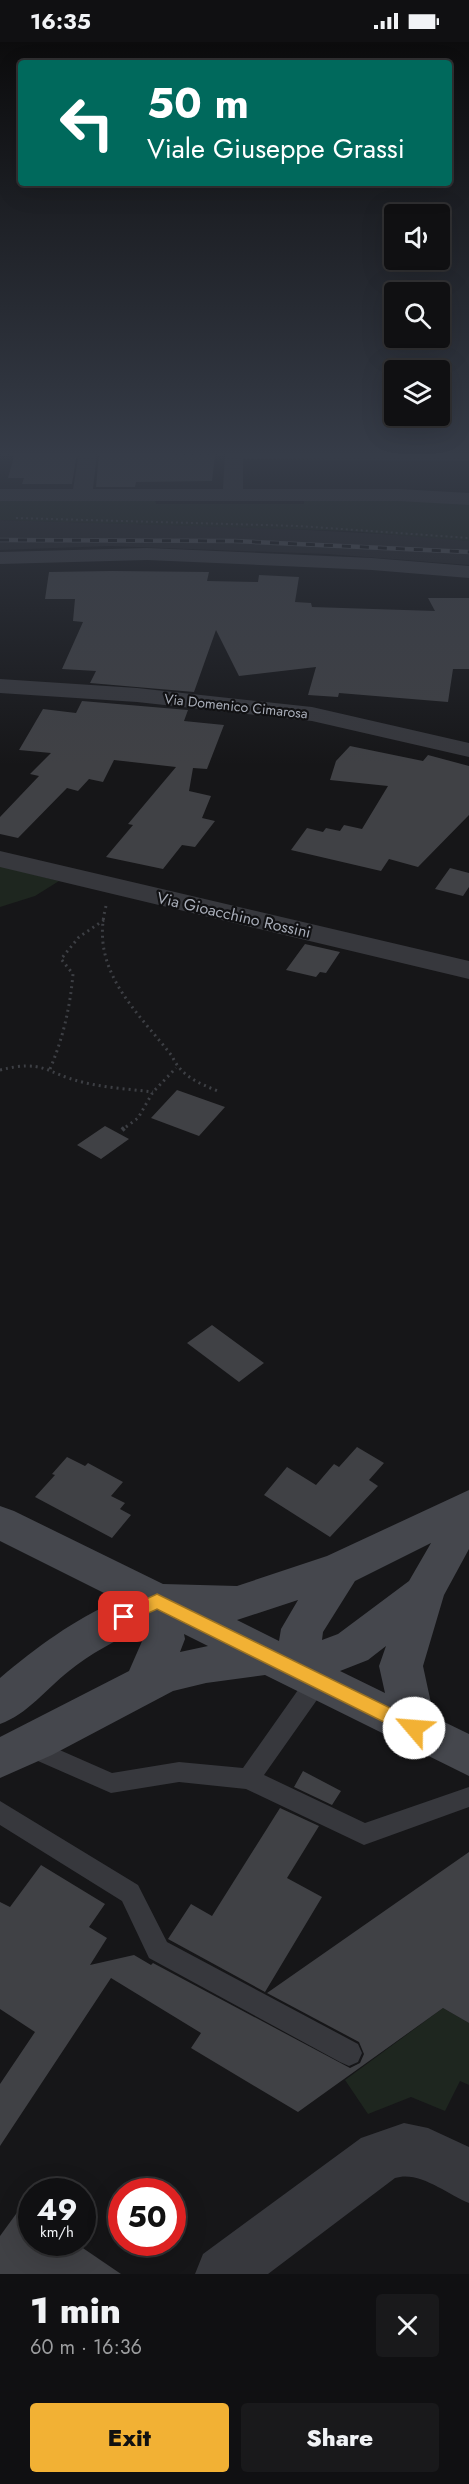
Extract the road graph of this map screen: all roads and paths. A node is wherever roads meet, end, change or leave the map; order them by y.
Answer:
1 (31, 557) edge
2 (218, 557) edge
3 (0, 558) edge
4 (469, 572) edge
5 (0, 686) edge
6 (469, 750) edge
7 (0, 859) edge
8 (117, 887) junction
9 (104, 920) junction
10 (469, 970) edge
11 (176, 1068) junction
12 (50, 1069) junction
13 (0, 1070) edge
14 (218, 1091) dead end
15 (153, 1092) junction
16 (122, 1130) dead end
17 (469, 1506) edge
18 (469, 1512) edge
19 (0, 1522) edge
20 (340, 1569) junction
21 (424, 1593) junction
22 (157, 1601) junction
23 (295, 1668) junction
24 (146, 1683) junction
25 (0, 1705) edge
26 (414, 1728) junction
27 (15, 1752) edge
28 (469, 1756) edge
29 (248, 1779) junction
30 (469, 1797) edge
31 (0, 1812) edge
32 (349, 2054) dead end
33 (469, 2176) edge
34 (223, 2274) edge

1 - 3 street
2 - 4 street
5 - 6 street, Via Domenico Cimarosa
7 - 8 street, Via Gioacchino Rossini
8 - 9 path
8 - 10 street, Via Gioacchino Rossini
9 - 11 path
9 - 12 path
11 - 14 path
11 - 15 path
12 - 13 path
12 - 15 path
15 - 16 path
17 - 20 main road
18 - 21 main road
19 - 22 main road
20 - 22 main road
20 - 23 main road
21 - 23 main road
21 - 26 main road
22 - 23 main road
22 - 24 main road
22 - 25 main road
23 - 24 main road
23 - 26 main road
23 - 29 lane
24 - 27 main road
26 - 28 main road
27 - 29 lane
29 - 30 lane
31 - 32 lane
33 - 34 street

